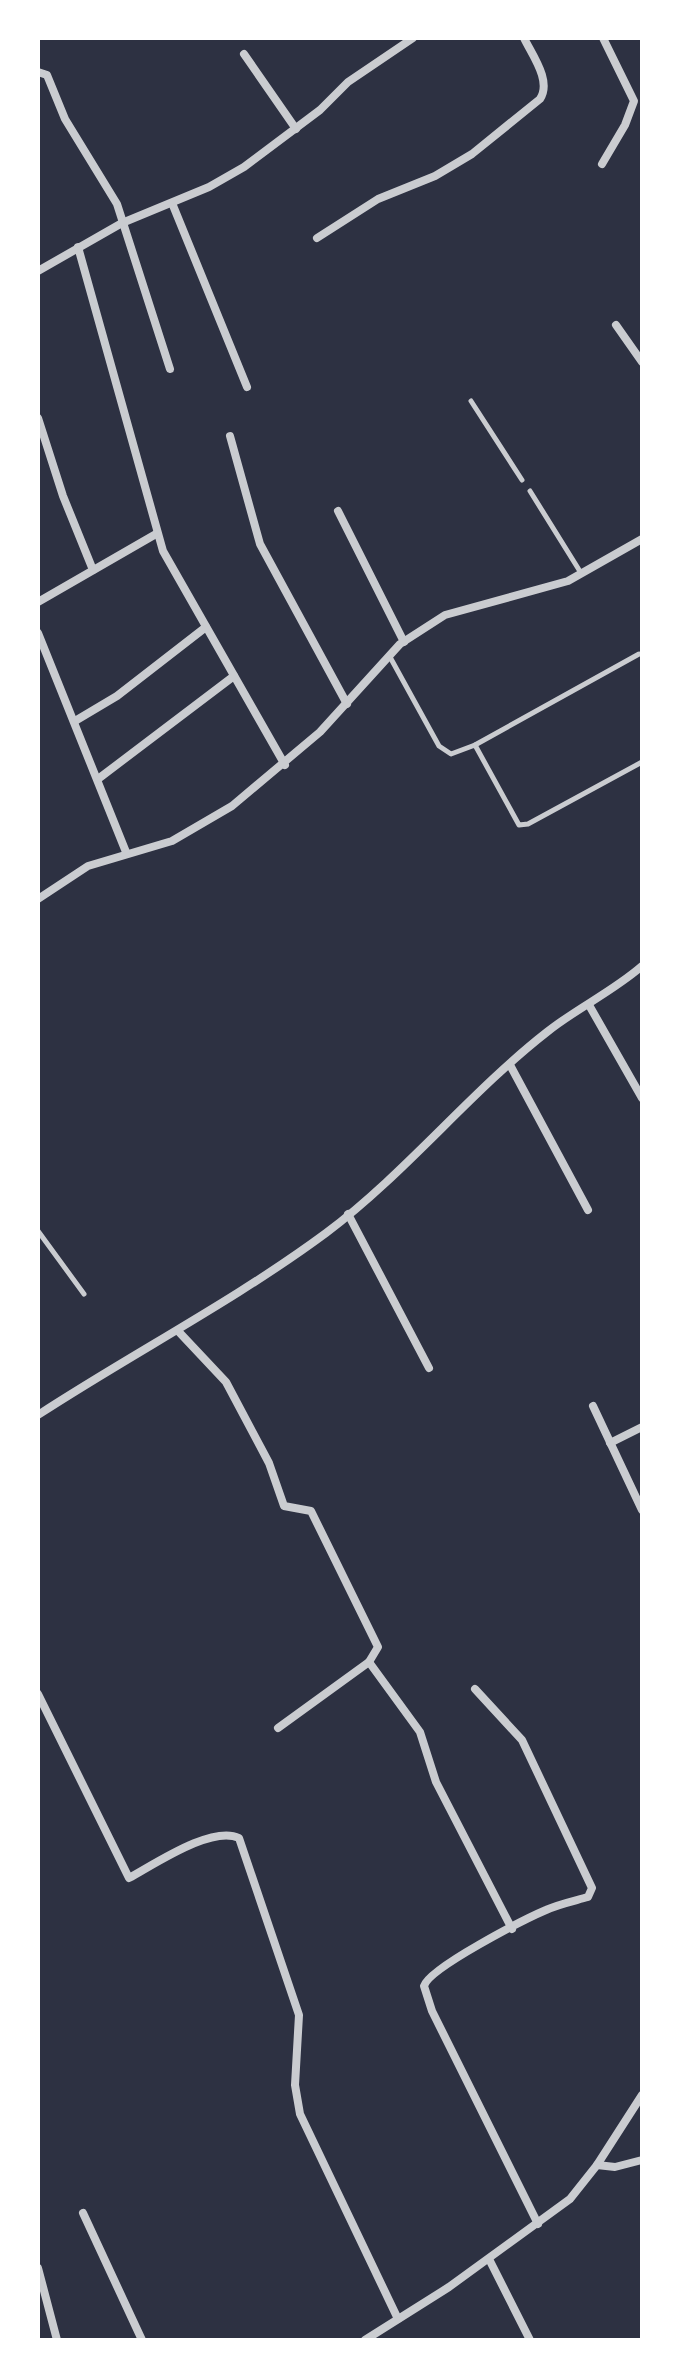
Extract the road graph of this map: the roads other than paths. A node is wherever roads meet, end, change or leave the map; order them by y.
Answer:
1 (524, 38) edge
2 (603, 38) edge
3 (410, 39) edge
4 (244, 54) dead end
5 (38, 72) edge
6 (296, 129) junction
7 (602, 164) dead end
8 (172, 203) junction
9 (122, 223) junction
10 (317, 238) dead end
11 (78, 247) junction
12 (38, 271) edge
13 (616, 325) dead end
14 (642, 362) edge
15 (170, 369) dead end
16 (247, 387) dead end
17 (471, 401) dead end
18 (38, 418) edge
19 (230, 436) dead end
20 (522, 480) dead end
21 (530, 491) dead end
22 (338, 511) dead end
23 (156, 534) junction
24 (642, 539) edge
25 (93, 570) junction
26 (582, 574) junction
27 (38, 602) edge
28 (206, 627) junction
29 (38, 633) edge
30 (404, 642) junction
31 (639, 654) dead end
32 (389, 656) junction
33 (234, 676) junction
34 (347, 704) junction
35 (75, 721) junction
36 (475, 745) junction
37 (642, 762) edge
38 (285, 765) junction
39 (98, 779) junction
40 (126, 852) junction
41 (38, 899) edge
42 (642, 966) edge
43 (589, 1005) junction
44 (510, 1065) junction
45 (642, 1098) edge
46 (588, 1210) dead end
47 (348, 1214) junction
48 (38, 1231) edge
49 (84, 1294) dead end
50 (179, 1332) junction
51 (429, 1368) dead end
52 (593, 1406) dead end
53 (38, 1415) edge
54 (642, 1427) edge
55 (610, 1443) junction
56 (642, 1510) edge
57 (369, 1662) junction
58 (475, 1689) dead end
59 (38, 1694) edge
60 (278, 1728) dead end
61 (512, 1929) junction
62 (642, 2095) edge
63 (642, 2160) edge
64 (597, 2165) junction
65 (83, 2213) dead end
66 (538, 2224) junction
67 (489, 2259) junction
68 (38, 2268) edge
69 (398, 2319) junction
70 (368, 2339) edge
71 (57, 2340) edge
72 (142, 2340) edge
73 (530, 2340) edge

1 - 10 street
2 - 7 street
3 - 6 street
4 - 6 street
5 - 9 street
6 - 8 street
8 - 9 street
8 - 16 street
9 - 11 street
9 - 15 street
11 - 12 street
11 - 23 street
13 - 14 street
17 - 20 lane
18 - 25 street
19 - 34 street
21 - 26 lane
22 - 30 street
23 - 25 street
23 - 28 street
24 - 26 street
25 - 27 street
26 - 30 street
28 - 33 street
28 - 35 street
29 - 35 street
30 - 32 street
31 - 36 lane
32 - 34 street
32 - 36 lane
33 - 38 street
33 - 39 street
34 - 38 street
35 - 39 street
36 - 37 lane
38 - 40 street
39 - 40 street
40 - 41 street
42 - 43 street
43 - 44 street
43 - 45 street
44 - 46 street
44 - 47 street
47 - 50 street
47 - 51 street
48 - 49 lane
50 - 53 street
50 - 57 street
52 - 55 street
54 - 55 street
55 - 56 street
57 - 60 street
57 - 61 street
58 - 61 street
59 - 69 street
61 - 66 street
62 - 64 street
63 - 64 street
64 - 66 street
65 - 72 street
66 - 67 street
67 - 69 street
67 - 73 street
68 - 71 street
69 - 70 street

